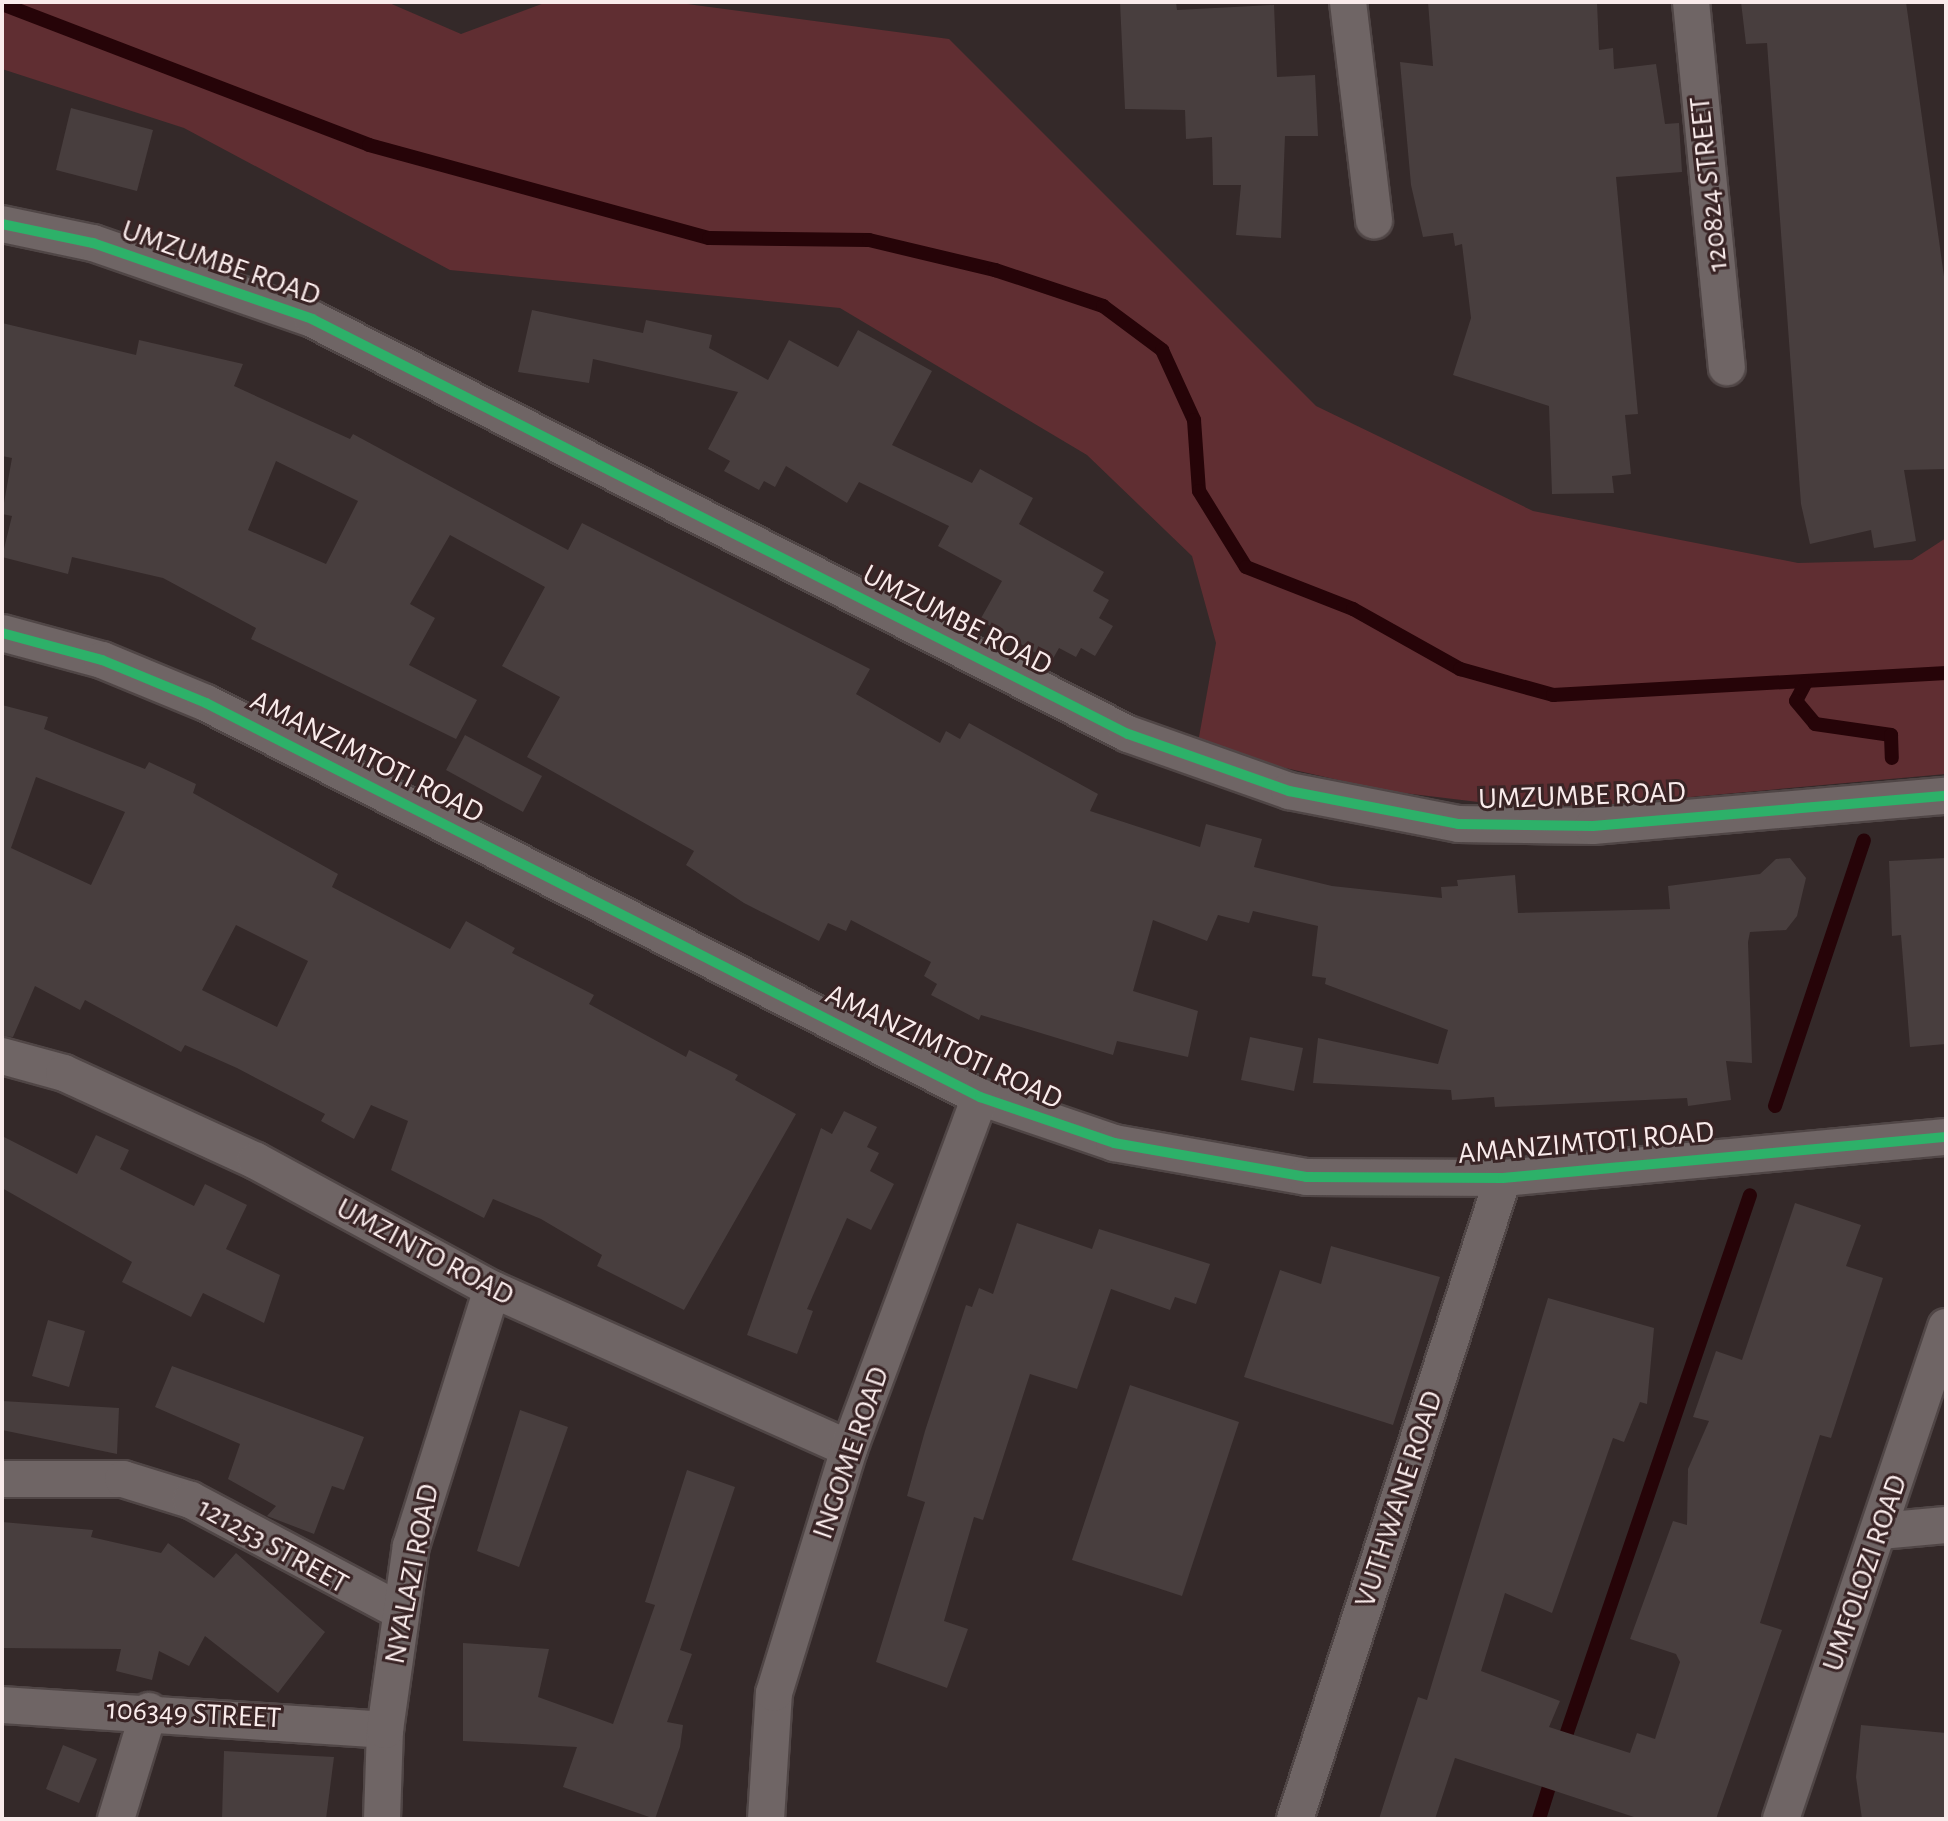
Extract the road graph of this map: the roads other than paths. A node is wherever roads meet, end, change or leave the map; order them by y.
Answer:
1 (1348, 2) edge
2 (1691, 2) edge
3 (1374, 220) dead end
4 (2, 224) edge
5 (1727, 367) dead end
6 (2, 633) edge
7 (1946, 796) edge
8 (2, 1056) edge
9 (980, 1097) junction
10 (1946, 1137) edge
11 (1503, 1178) junction
12 (492, 1289) junction
13 (1946, 1327) edge
14 (849, 1449) junction
15 (2, 1479) edge
16 (1946, 1525) edge
17 (1880, 1531) junction
18 (400, 1611) junction
19 (2, 1705) edge
20 (149, 1711) junction
21 (385, 1730) junction
22 (116, 1819) edge
23 (382, 1819) edge
24 (766, 1819) edge
25 (1295, 1819) edge
26 (1781, 1819) edge

1 - 3 street
2 - 5 street, 120824 STREET
4 - 7 street, UMZUMBE ROAD
6 - 9 street, AMANZIMTOTI ROAD
8 - 12 street, UMZINTO ROAD
9 - 11 street, AMANZIMTOTI ROAD
9 - 14 street, INGOME ROAD
10 - 11 street, AMANZIMTOTI ROAD
11 - 25 street, VUTHWANE ROAD
12 - 14 street, UMZINTO ROAD
12 - 18 street, NYALAZI ROAD
13 - 17 street, UMFOLOZI ROAD
14 - 24 street, INGOME ROAD
15 - 18 street, 121253 STREET
16 - 17 street
17 - 26 street, UMFOLOZI ROAD
18 - 21 street, NYALAZI ROAD
19 - 20 street, 106349 STREET
20 - 21 street, 106349 STREET
20 - 22 street
21 - 23 street, NYALAZI ROAD

